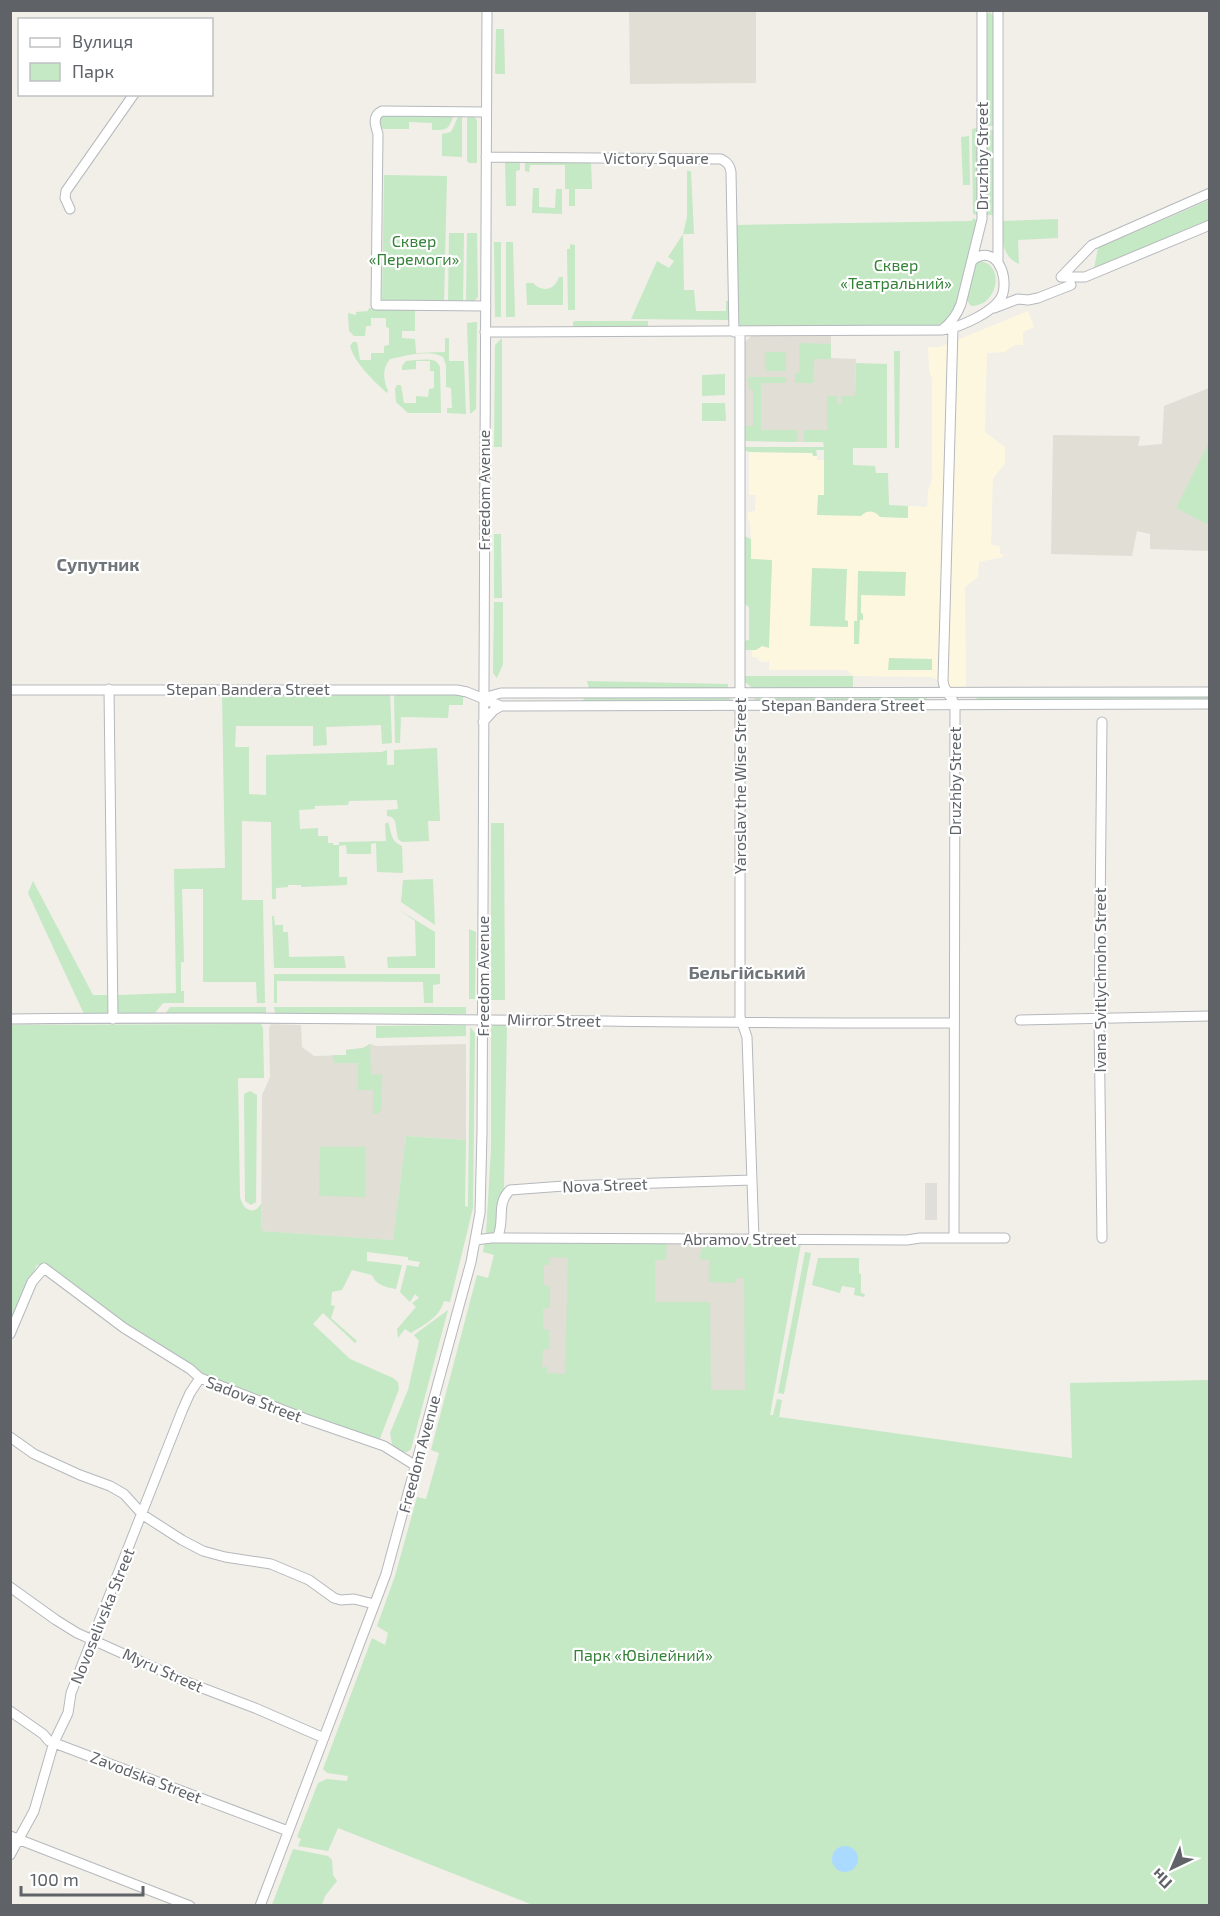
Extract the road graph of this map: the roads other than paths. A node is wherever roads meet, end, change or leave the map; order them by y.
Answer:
1 (487, 10) edge
2 (990, 13) edge
3 (133, 96) edge
4 (486, 112) junction
5 (486, 157) junction
6 (1209, 194) edge
7 (70, 209) dead end
8 (1209, 225) edge
9 (973, 260) junction
10 (998, 261) junction
11 (1004, 282) junction
12 (1071, 285) dead end
13 (962, 299) junction
14 (1018, 299) junction
15 (486, 306) junction
16 (990, 310) junction
17 (980, 315) junction
18 (953, 328) junction
19 (942, 330) junction
20 (485, 332) junction
21 (737, 332) junction
22 (483, 678) junction
23 (109, 689) junction
24 (10, 690) edge
25 (1209, 692) edge
26 (501, 693) junction
27 (580, 693) junction
28 (739, 693) junction
29 (946, 693) junction
30 (483, 698) junction
31 (1209, 704) edge
32 (579, 705) junction
33 (739, 705) junction
34 (955, 705) junction
35 (501, 706) junction
36 (483, 722) junction
37 (1102, 722) dead end
38 (1209, 1016) edge
39 (10, 1019) edge
40 (113, 1019) junction
41 (1099, 1019) junction
42 (483, 1020) junction
43 (1020, 1020) dead end
44 (742, 1023) junction
45 (954, 1023) junction
46 (752, 1180) junction
47 (497, 1238) junction
48 (954, 1238) junction
49 (1005, 1238) dead end
50 (1102, 1238) dead end
51 (754, 1239) junction
52 (476, 1240) junction
53 (10, 1334) edge
54 (200, 1378) junction
55 (10, 1437) edge
56 (416, 1466) junction
57 (142, 1513) junction
58 (10, 1587) edge
59 (374, 1604) junction
60 (92, 1639) junction
61 (10, 1711) edge
62 (324, 1738) junction
63 (54, 1742) junction
64 (288, 1832) junction
65 (10, 1836) edge
66 (20, 1839) junction
67 (10, 1855) edge
68 (190, 1905) edge
69 (260, 1905) edge

1 - 4 street, Freedom Avenue
2 - 9 street, Druzhby Street
2 - 10 street, Druzhby Street
3 - 7 street
4 - 5 street, Freedom Avenue
4 - 15 street
5 - 15 street, Freedom Avenue
5 - 21 street, Victory Square
6 - 8 street
9 - 10 street
9 - 13 street, Druzhby Street
10 - 11 street
11 - 14 street
11 - 16 street
12 - 14 street
13 - 17 street
13 - 19 street, Druzhby Street
14 - 16 street
15 - 20 street, Freedom Avenue
16 - 17 street
17 - 18 street
18 - 19 street
18 - 29 street
19 - 21 street
20 - 21 street
20 - 22 street, Freedom Avenue
21 - 28 street, Yaroslav the Wise Street
22 - 26 street
22 - 30 street, Freedom Avenue
23 - 24 street, Stepan Bandera Street
23 - 30 street, Stepan Bandera Street
23 - 40 street
25 - 29 street, Stepan Bandera Street
26 - 27 street, Stepan Bandera Street
26 - 30 street, Stepan Bandera Street
27 - 28 street, Stepan Bandera Street
27 - 32 street
28 - 29 street, Stepan Bandera Street
28 - 33 street, Yaroslav the Wise Street
29 - 34 street, Druzhby Street
30 - 35 street, Stepan Bandera Street
30 - 36 street, Freedom Avenue
31 - 34 street, Stepan Bandera Street
32 - 33 street, Stepan Bandera Street
32 - 35 street, Stepan Bandera Street
33 - 34 street, Stepan Bandera Street
33 - 44 street, Yaroslav the Wise Street
34 - 45 street, Druzhby Street
35 - 36 street
36 - 42 street, Freedom Avenue
37 - 41 street, Ivana Svitlychnoho Street
38 - 41 street
39 - 40 street, Mirror Street
40 - 42 street, Mirror Street
41 - 43 street
41 - 50 street, Ivana Svitlychnoho Street
42 - 44 street, Mirror Street
42 - 52 street, Freedom Avenue
44 - 45 street, Mirror Street
44 - 46 street, Yaroslav the Wise Street
45 - 48 street, Druzhby Street
46 - 47 street, Nova Street
46 - 51 street, Yaroslav the Wise Street
47 - 51 street, Abramov Street
47 - 52 street, Abramov Street
48 - 49 street, Abramov Street
48 - 51 street, Abramov Street
52 - 56 street, Freedom Avenue
53 - 54 street, Sadova Street
54 - 56 street, Sadova Street
54 - 57 street, Novoselivska Street
55 - 57 street
56 - 59 street, Freedom Avenue
57 - 59 street
57 - 60 street, Novoselivska Street
58 - 60 street, Myru Street
59 - 62 street, Freedom Avenue
60 - 62 street, Myru Street
60 - 63 street, Novoselivska Street
61 - 63 street, Zavodska Street
62 - 64 street, Freedom Avenue
63 - 64 street, Zavodska Street
63 - 66 street, Novoselivska Street
64 - 69 street, Freedom Avenue
65 - 66 street
66 - 67 street, Novoselivska Street
66 - 68 street

